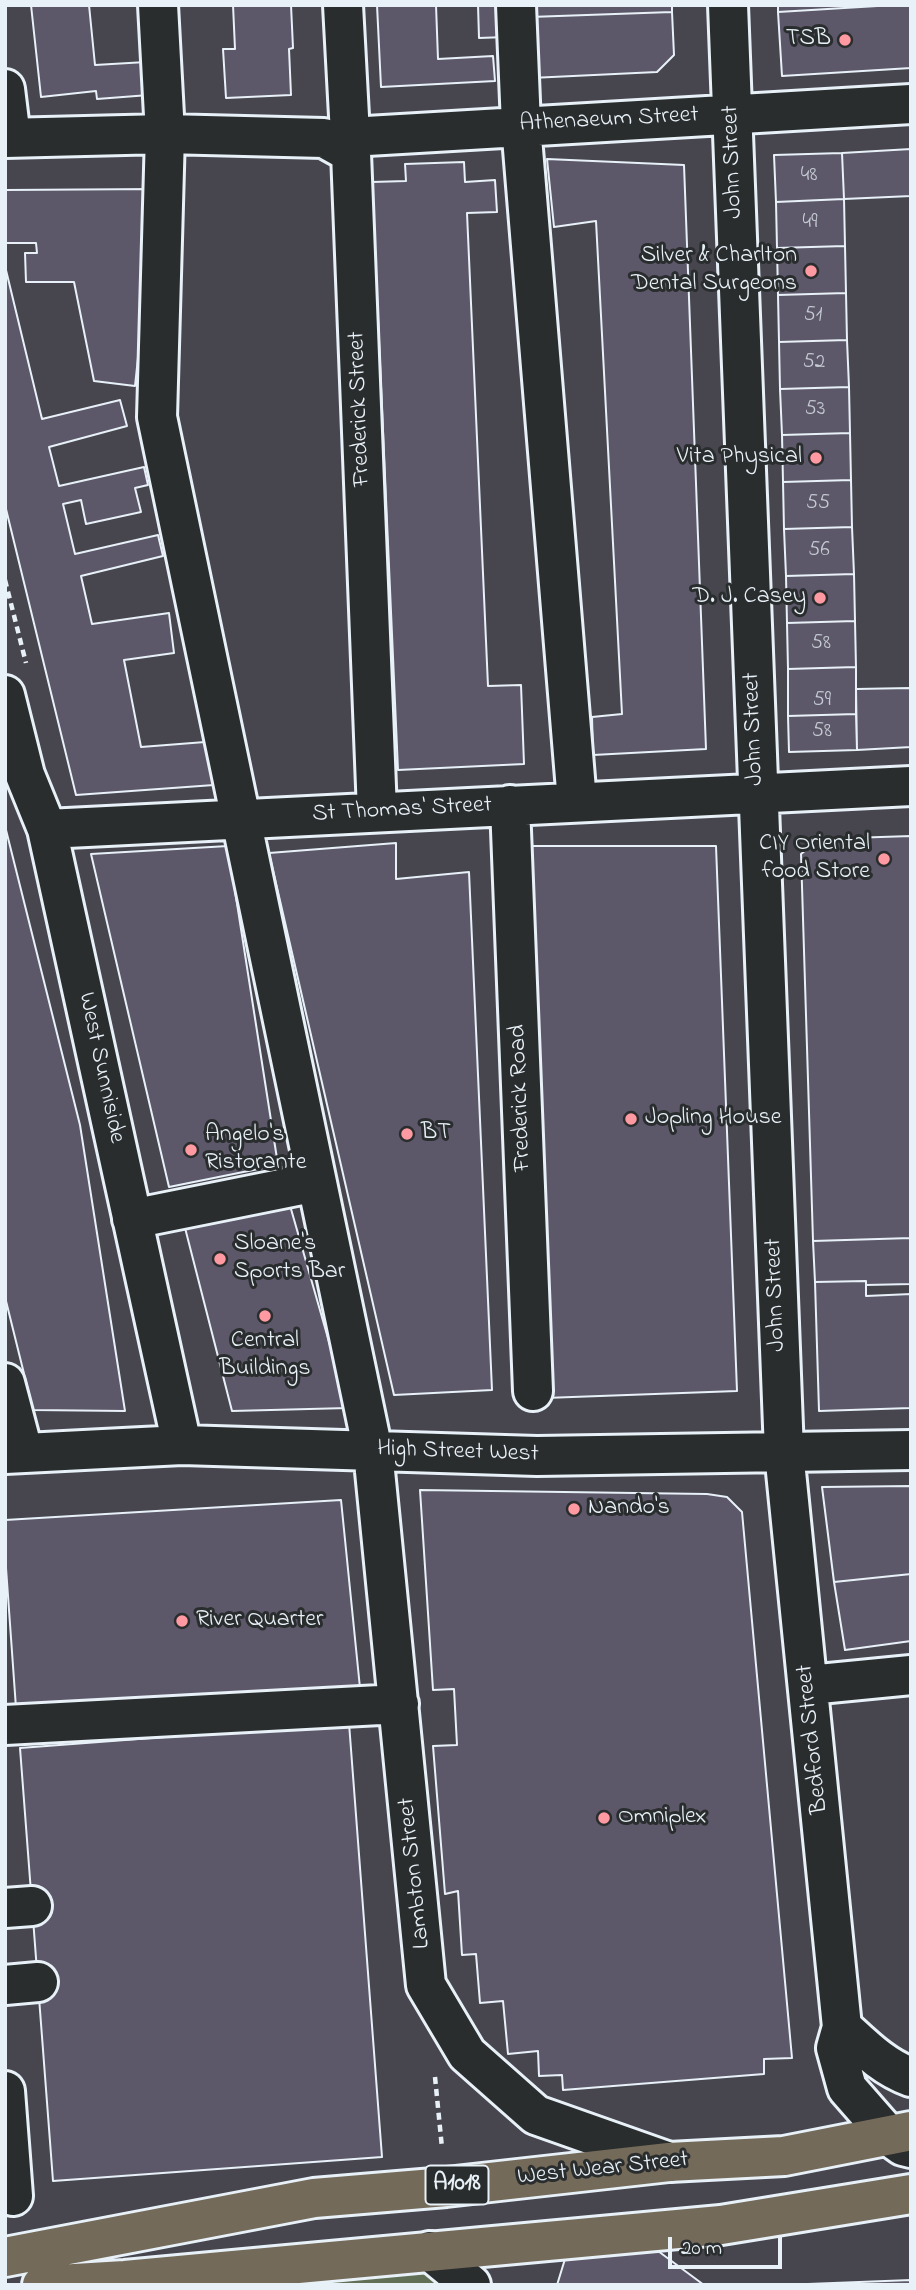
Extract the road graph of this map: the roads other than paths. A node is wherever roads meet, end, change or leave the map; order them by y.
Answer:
1 (158, 5) edge
2 (343, 5) edge
3 (516, 5) edge
4 (728, 5) edge
5 (5, 89) edge
6 (911, 104) edge
7 (732, 115) junction
8 (521, 125) junction
9 (165, 134) junction
10 (343, 136) junction
11 (8, 138) edge
12 (5, 695) edge
13 (10, 738) edge
14 (911, 786) edge
15 (757, 793) junction
16 (577, 802) junction
17 (510, 805) junction
18 (377, 812) junction
19 (240, 819) junction
20 (47, 829) junction
21 (316, 1182) junction
22 (132, 1219) junction
23 (5, 1383) edge
24 (533, 1391) dead end
25 (182, 1445) junction
26 (911, 1450) edge
27 (373, 1451) junction
28 (14, 1452) edge
29 (783, 1452) junction
30 (911, 1675) edge
31 (809, 1685) junction
32 (399, 1704) junction
33 (5, 1726) edge
34 (842, 2027) junction
35 (911, 2077) edge
36 (5, 2091) edge
37 (903, 2138) edge
38 (669, 2162) junction
39 (911, 2194) edge
40 (13, 2196) dead end
41 (430, 2251) junction
42 (5, 2257) edge
43 (43, 2285) edge
44 (471, 2285) edge

1 - 9 street, Lambton Street
2 - 10 street, Frederick Street
3 - 8 street
4 - 7 street, John Street
5 - 11 street
6 - 7 street, Athenaeum Street
7 - 8 street, Athenaeum Street
7 - 15 street, John Street
8 - 10 street, Athenaeum Street
8 - 16 street
9 - 10 street, Athenaeum Street
9 - 11 street, Athenaeum Street
9 - 19 street, Lambton Street
10 - 18 street, Frederick Street
12 - 13 street, West Sunniside
13 - 20 street, West Sunniside
14 - 15 street, St Thomas' Street
15 - 16 street, St Thomas' Street
15 - 29 street, John Street
16 - 17 street, St Thomas' Street
17 - 18 street, St Thomas' Street
17 - 24 street, Frederick Road
18 - 19 street, St Thomas' Street
19 - 20 street, St Thomas' Street
19 - 21 street, Lambton Street
20 - 22 street, West Sunniside
21 - 22 street
21 - 27 street, Lambton Street
22 - 25 street, West Sunniside
23 - 28 street
25 - 27 street, High Street West
25 - 28 street, High Street West
26 - 29 street, High Street West
27 - 29 street, High Street West
27 - 32 street, Lambton Street
29 - 31 street, Bedford Street
30 - 31 street
31 - 34 street, Bedford Street
32 - 33 street
32 - 38 street, Lambton Street
34 - 35 street
34 - 37 street, Bedford Street
36 - 40 street
37 - 38 main road, West Wear Street / A1018
38 - 42 main road, West Wear Street / A1018
39 - 41 main road
41 - 43 main road
41 - 44 street

